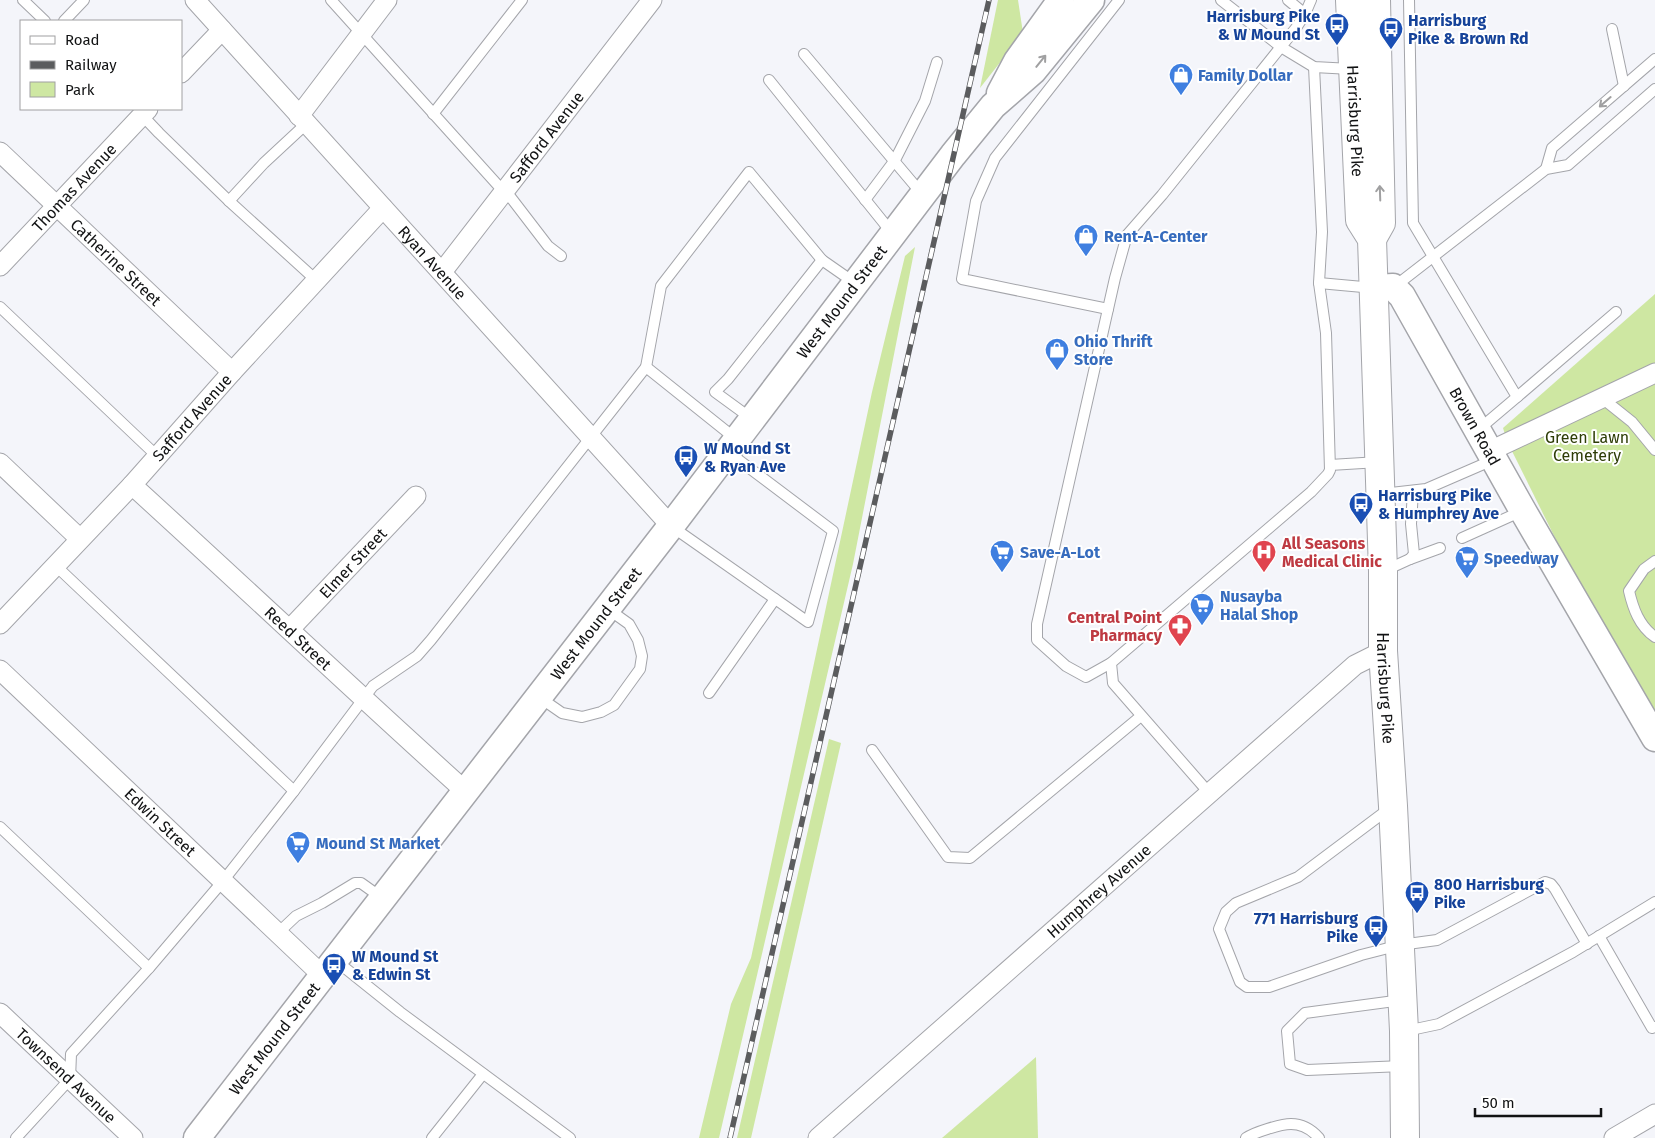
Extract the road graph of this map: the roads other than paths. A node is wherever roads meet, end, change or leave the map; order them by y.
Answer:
1 (23, 0) edge
2 (84, 0) edge
3 (195, 0) edge
4 (331, 0) edge
5 (387, 0) edge
6 (522, 0) edge
7 (652, 0) edge
8 (1092, 0) edge
9 (1119, 0) edge
10 (1221, 0) edge
11 (1288, 0) edge
12 (1311, 0) edge
13 (1350, 0) edge
14 (1376, 0) edge
15 (1409, 0) edge
16 (1058, 1) edge
17 (1305, 14) junction
18 (44, 20) edge
19 (65, 20) edge
20 (1612, 29) dead end
21 (222, 30) junction
22 (361, 34) junction
23 (1281, 47) junction
24 (804, 54) dead end
25 (1655, 59) edge
26 (937, 62) dead end
27 (1314, 67) junction
28 (1365, 68) junction
29 (182, 72) edge
30 (768, 80) dead end
31 (1624, 86) junction
32 (1655, 89) edge
33 (993, 106) junction
34 (142, 111) edge
35 (433, 114) junction
36 (303, 120) junction
37 (0, 152) edge
38 (895, 160) junction
39 (1546, 169) junction
40 (504, 191) junction
41 (923, 195) junction
42 (230, 200) junction
43 (865, 200) junction
44 (57, 206) junction
45 (383, 208) junction
46 (893, 234) junction
47 (561, 256) dead end
48 (1433, 257) junction
49 (822, 260) junction
50 (0, 266) edge
51 (442, 272) junction
52 (316, 280) junction
53 (1319, 283) junction
54 (855, 284) junction
55 (1384, 288) junction
56 (0, 307) edge
57 (1108, 309) junction
58 (1616, 312) dead end
59 (646, 367) junction
60 (232, 372) junction
61 (1655, 373) edge
62 (1517, 397) junction
63 (1602, 398) junction
64 (752, 419) junction
65 (591, 438) junction
66 (732, 446) junction
67 (1488, 447) junction
68 (1655, 450) edge
69 (157, 456) junction
70 (1380, 462) junction
71 (0, 463) edge
72 (1330, 464) junction
73 (132, 484) junction
74 (1413, 491) junction
75 (1381, 495) junction
76 (416, 496) dead end
77 (1523, 510) junction
78 (671, 526) junction
79 (79, 538) junction
80 (1462, 538) dead end
81 (1440, 548) dead end
82 (1410, 559) junction
83 (1655, 561) edge
84 (55, 565) junction
85 (1383, 571) junction
86 (775, 599) junction
87 (607, 608) junction
88 (0, 624) edge
89 (290, 629) junction
90 (1655, 637) edge
91 (1383, 651) junction
92 (1111, 663) junction
93 (0, 670) edge
94 (709, 693) dead end
95 (539, 696) junction
96 (363, 700) junction
97 (1141, 716) junction
98 (1655, 738) edge
99 (872, 750) dead end
100 (294, 791) junction
101 (465, 791) junction
102 (1210, 794) junction
103 (1393, 806) junction
104 (0, 828) edge
105 (223, 881) junction
106 (382, 898) junction
107 (1655, 902) edge
108 (278, 933) junction
109 (1599, 936) junction
110 (1587, 944) junction
111 (1400, 945) junction
112 (328, 967) junction
113 (149, 968) junction
114 (1402, 1000) junction
115 (0, 1013) edge
116 (1655, 1027) edge
117 (1404, 1031) junction
118 (1404, 1066) junction
119 (483, 1074) junction
120 (70, 1079) junction
121 (1655, 1114) edge
122 (200, 1137) edge
123 (16, 1138) edge
124 (133, 1138) edge
125 (432, 1138) edge
126 (570, 1138) edge
127 (818, 1138) edge
128 (1246, 1138) edge
129 (1319, 1138) edge
130 (1405, 1138) edge
131 (1614, 1138) edge

1 - 18 lane
2 - 19 lane
3 - 21 street, Ryan Avenue
4 - 22 lane
5 - 22 street
6 - 35 lane
7 - 40 street, Safford Avenue
33 -> 8 street, West Mound Street
9 - 57 lane
10 - 23 lane
11 - 17 lane
12 - 17 lane
13 - 28 main road, Harrisburg Pike
14 - 28 main road, Harrisburg Pike
15 - 48 lane
16 - 33 street, West Mound Street
17 - 23 lane
20 - 31 lane
21 - 29 street
21 - 36 street, Ryan Avenue
22 - 35 lane
22 - 36 street
23 - 27 lane
23 - 57 lane
24 - 38 lane
25 - 31 lane
26 - 38 lane
27 - 28 lane
27 - 53 lane
28 - 55 main road, Harrisburg Pike
30 - 43 lane
31 -> 39 lane
32 - 39 lane
33 - 41 street, West Mound Street
34 - 42 lane
34 - 44 street, Thomas Avenue
35 - 40 lane
36 - 42 lane
36 - 45 street, Ryan Avenue
37 - 44 street, Catherine Street
38 - 41 lane
38 - 43 lane
39 - 48 lane
40 - 47 lane
40 - 51 street, Safford Avenue
41 - 46 street, West Mound Street
42 - 52 lane
43 - 46 lane
44 - 50 street, Thomas Avenue
44 - 60 street, Catherine Street
45 - 51 street, Ryan Avenue
45 - 52 street, Safford Avenue
46 - 54 street, West Mound Street
48 - 55 lane
48 - 62 lane
49 - 54 lane
49 - 59 lane
49 - 64 lane
51 - 65 street, Ryan Avenue
52 - 60 street, Safford Avenue
53 - 55 lane
53 - 72 lane
54 - 64 street, West Mound Street
55 - 67 street, Brown Road
55 - 70 main road, Harrisburg Pike
56 - 69 lane
57 - 92 lane
58 - 62 lane
59 - 65 lane
59 - 66 lane
60 - 69 street, Safford Avenue
61 - 63 street
62 - 67 lane
63 - 67 street
63 - 68 lane
64 - 66 street, West Mound Street
65 - 78 street, Ryan Avenue
65 - 96 lane
66 - 78 street, West Mound Street
66 - 86 lane
67 - 74 lane
67 - 77 street, Brown Road
69 - 73 street, Safford Avenue
70 - 72 lane
70 - 75 main road, Harrisburg Pike
71 - 79 street
72 - 92 lane
73 - 79 street, Safford Avenue
73 - 89 street, Reed Street
74 - 75 lane
74 - 82 lane
75 - 85 main road, Harrisburg Pike
76 - 89 street, Elmer Street
77 - 80 lane
77 - 98 street, Brown Road
78 - 86 lane
78 - 87 street, West Mound Street
79 - 84 street, Safford Avenue
81 - 82 lane
82 - 85 lane
83 - 90 lane
84 - 88 street, Safford Avenue
84 - 100 lane
85 - 91 main road, Harrisburg Pike
86 - 94 lane
87 - 95 street, West Mound Street
87 - 95 lane
89 - 96 street, Reed Street
91 - 102 street, Humphrey Avenue
91 - 103 main road, Harrisburg Pike
92 - 97 lane
93 - 105 street, Edwin Street
95 - 101 street, West Mound Street
96 - 100 lane
96 - 101 street, Reed Street
97 - 99 lane
97 - 102 lane
100 - 105 lane
101 - 106 street, West Mound Street
102 - 127 street, Humphrey Avenue
103 - 111 main road, Harrisburg Pike
103 - 111 lane
104 - 113 lane
105 - 108 street, Edwin Street
105 - 113 lane
106 - 108 lane
106 - 112 street, West Mound Street
107 - 109 lane
108 - 112 street, Edwin Street
109 - 110 lane
109 - 116 lane
110 - 111 lane
110 - 117 lane
111 - 114 main road, Harrisburg Pike
112 - 119 lane
112 - 122 street, West Mound Street
113 - 120 lane
114 - 117 main road, Harrisburg Pike
114 - 118 lane
115 - 120 street, Townsend Avenue
117 - 118 main road, Harrisburg Pike
118 - 130 main road, Harrisburg Pike
119 - 125 lane
119 - 126 lane
120 - 123 lane
120 - 124 street, Townsend Avenue
121 - 131 street
128 - 129 lane

